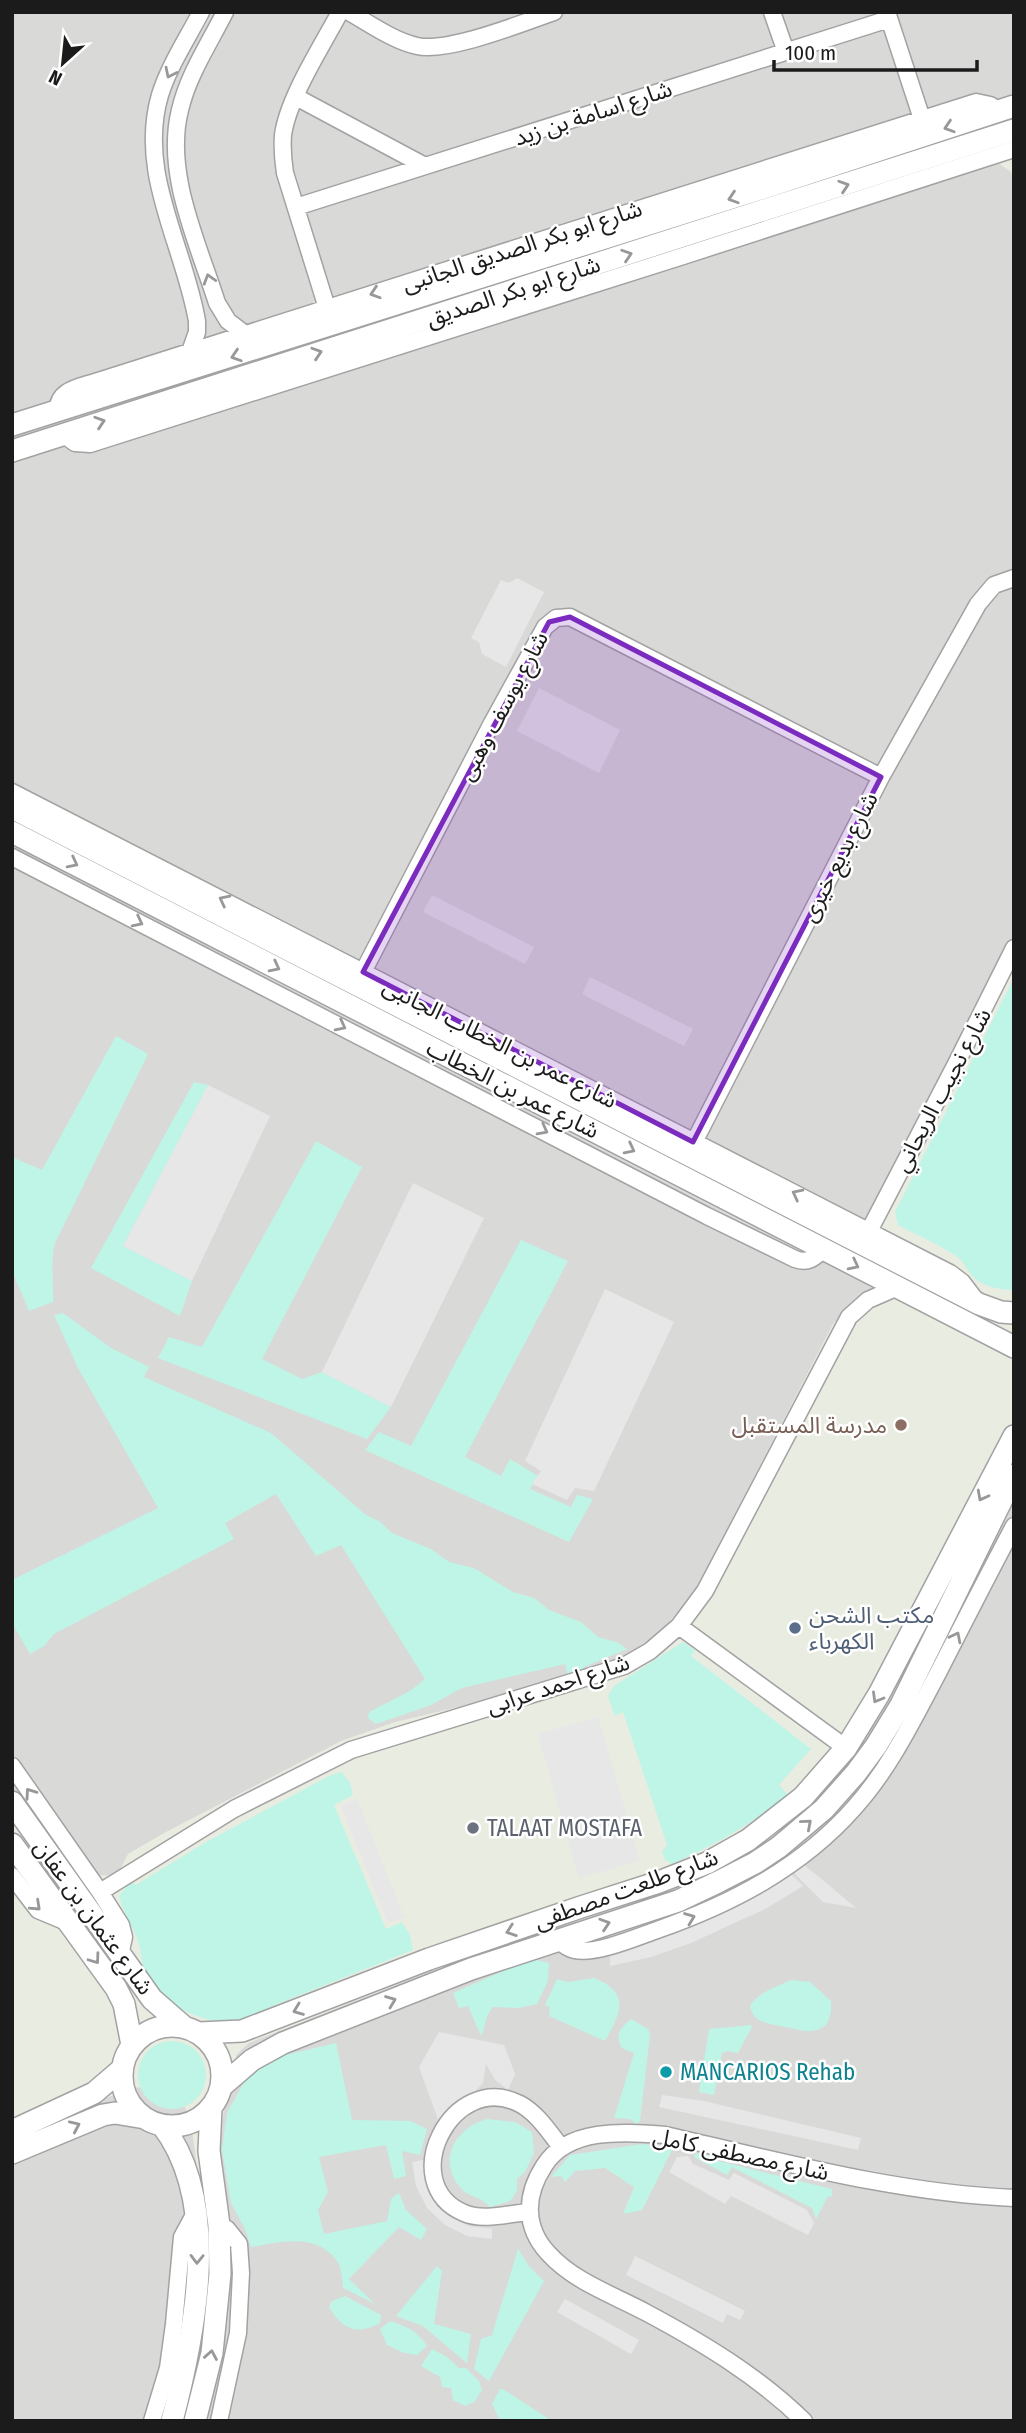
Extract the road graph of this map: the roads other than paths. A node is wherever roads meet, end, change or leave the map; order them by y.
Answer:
1 (201, 12) edge
2 (225, 12) edge
3 (340, 12) edge
4 (349, 12) edge
5 (554, 12) edge
6 (772, 12) edge
7 (888, 16) edge
8 (786, 52) junction
9 (296, 97) junction
10 (1006, 108) edge
11 (922, 119) junction
12 (1014, 130) edge
13 (1014, 149) edge
14 (425, 166) junction
15 (773, 185) junction
16 (780, 206) junction
17 (296, 207) junction
18 (327, 308) junction
19 (245, 334) junction
20 (190, 352) junction
21 (58, 412) junction
22 (12, 425) edge
23 (63, 434) junction
24 (12, 451) edge
25 (1014, 578) edge
26 (881, 777) junction
27 (12, 792) edge
28 (12, 808) edge
29 (12, 832) edge
30 (12, 858) edge
31 (1014, 948) edge
32 (363, 972) junction
33 (432, 1036) junction
34 (690, 1149) junction
35 (869, 1231) junction
36 (824, 1249) junction
37 (898, 1287) junction
38 (979, 1304) junction
39 (1014, 1313) edge
40 (1014, 1347) edge
41 (1014, 1436) edge
42 (1014, 1475) edge
43 (1014, 1526) edge
44 (957, 1566) junction
45 (679, 1626) junction
46 (846, 1748) junction
47 (12, 1766) edge
48 (12, 1802) edge
49 (12, 1844) edge
50 (12, 1876) edge
51 (100, 1892) junction
52 (69, 1923) junction
53 (557, 1940) junction
54 (120, 1955) junction
55 (191, 2029) junction
56 (132, 2045) junction
57 (122, 2068) junction
58 (222, 2086) junction
59 (211, 2108) junction
60 (153, 2122) junction
61 (12, 2131) edge
62 (561, 2147) junction
63 (12, 2153) edge
64 (1014, 2198) edge
65 (528, 2212) junction
66 (195, 2213) junction
67 (219, 2225) junction
68 (152, 2421) edge
69 (172, 2421) edge
70 (195, 2421) edge
71 (219, 2421) edge
72 (804, 2421) edge

1 -> 20 street
19 -> 2 street
3 - 9 street
4 - 5 street
6 - 8 street
7 - 8 street, شارع اسامة بن زيد
7 - 11 street
8 - 14 street, شارع اسامة بن زيد
9 - 14 street
9 - 17 street
10 - 11 street, شارع ابو بكر الصديق الجانبى
10 -> 15 street, شارع ابو بكر الصديق
11 -> 18 street, شارع ابو بكر الصديق الجانبى
16 -> 12 street, شارع ابو بكر الصديق
13 - 23 street
14 - 17 street, شارع اسامة بن زيد
15 - 16 street
15 -> 21 street, شارع ابو بكر الصديق
23 -> 16 street, شارع ابو بكر الصديق
17 - 18 street
18 - 19 street, شارع ابو بكر الصديق الجانبى
19 - 20 street, شارع ابو بكر الصديق الجانبى
20 - 21 street, شارع ابو بكر الصديق الجانبى
21 - 22 street, شارع ابو بكر الصديق
23 - 24 street, شارع ابو بكر الصديق
25 - 26 street, شارع بديع خيرى
26 - 32 street, شارع يوسف وهبى
26 - 34 street, شارع بديع خيرى
32 -> 27 street, شارع عمر بن الخطاب الجانبى
28 - 33 street, شارع عمر بن الخطاب
29 -> 33 street, شارع عمر بن الخطاب
30 -> 36 street
31 - 35 street, شارع نجيب الريحاني
32 - 34 street, شارع عمر بن الخطاب الجانبى
33 - 34 street, شارع عمر بن الخطاب
33 -> 36 street, شارع عمر بن الخطاب
35 -> 34 street, شارع عمر بن الخطاب الجانبى
34 - 38 street, شارع عمر بن الخطاب
35 - 38 street, شارع عمر بن الخطاب الجانبى
36 -> 37 street, شارع عمر بن الخطاب
37 - 40 street, شارع عمر بن الخطاب
37 - 45 street, شارع احمد عرابى
38 - 39 street, شارع عمر بن الخطاب
41 -> 44 street, شارع طلعت مصطفى
42 - 44 street, شارع طلعت مصطفى
53 -> 43 street
44 -> 46 street, شارع طلعت مصطفى
53 -> 44 street, شارع طلعت مصطفى
45 - 46 street
45 - 51 street, شارع احمد عرابى
46 -> 55 street, شارع طلعت مصطفى
51 -> 47 street
48 - 54 street, شارع عثمان بن عفان
49 - 52 street, شارع عثمان بن عفان
50 -> 52 street
51 - 54 street
52 -> 56 street, شارع عثمان بن عفان
58 -> 53 street, شارع طلعت مصطفى
54 - 55 street, شارع عثمان بن عفان
55 - 56 street
55 - 58 street
56 - 57 street
57 - 60 street
57 - 61 street
58 - 59 street
59 - 60 street
59 - 67 street
63 -> 60 street
60 - 66 street
62 - 64 street, شارع مصطفى كامل
62 - 65 street
62 - 65 street
65 - 72 street
66 - 68 street
66 -> 69 street
70 -> 67 street
67 - 71 street

